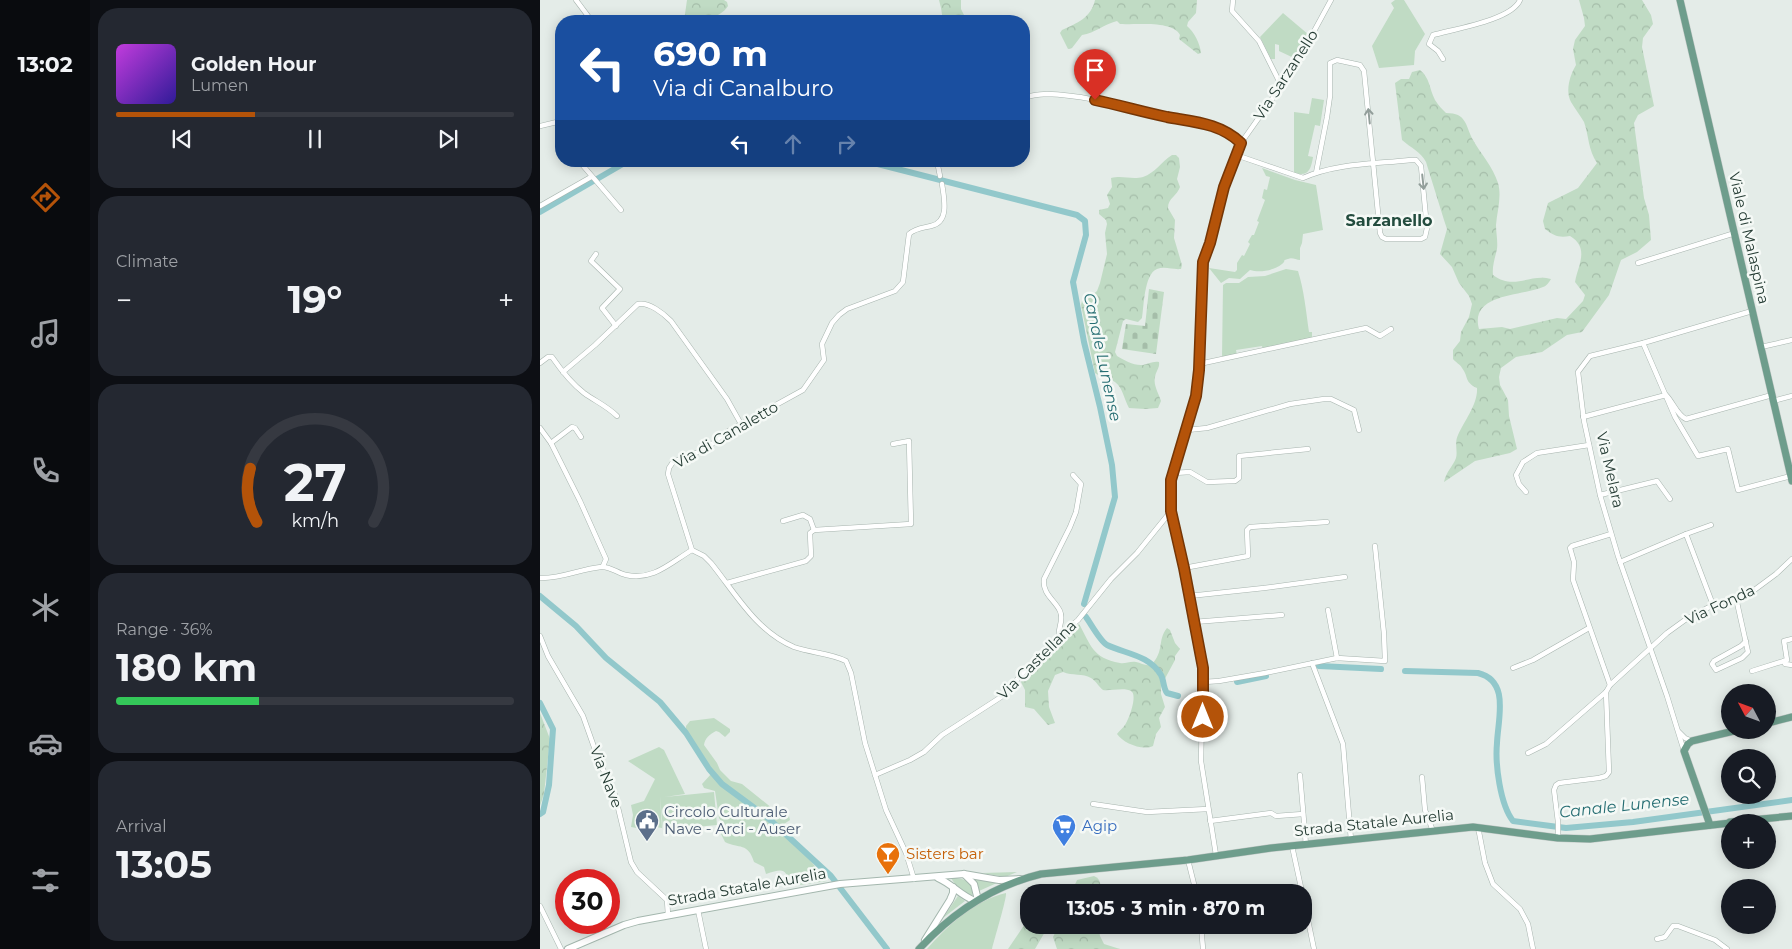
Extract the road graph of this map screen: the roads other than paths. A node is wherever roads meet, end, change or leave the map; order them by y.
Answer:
1 (576, 0) edge
2 (1233, 0) edge
3 (1331, 0) edge
4 (1520, 0) edge
5 (1680, 0) edge
6 (587, 15) edge
7 (1443, 59) dead end
8 (1281, 85) junction
9 (1030, 96) edge
10 (555, 122) edge
11 (540, 126) edge
12 (1241, 143) junction
13 (1236, 155) junction
14 (1374, 165) junction
15 (583, 167) edge
16 (938, 167) edge
17 (1316, 173) junction
18 (940, 176) dead end
19 (591, 177) junction
20 (942, 184) dead end
21 (540, 206) edge
22 (621, 210) dead end
23 (1735, 233) junction
24 (596, 254) dead end
25 (1638, 263) dead end
26 (1752, 311) junction
27 (616, 326) junction
28 (1391, 329) dead end
29 (1792, 340) edge
30 (1643, 343) junction
31 (1761, 348) junction
32 (540, 364) edge
33 (1199, 364) junction
34 (562, 372) junction
35 (1666, 395) junction
36 (1792, 396) edge
37 (1772, 398) junction
38 (617, 416) dead end
39 (1583, 417) junction
40 (741, 424) junction
41 (540, 428) edge
42 (1187, 430) junction
43 (1359, 430) dead end
44 (581, 437) dead end
45 (551, 442) junction
46 (894, 444) dead end
47 (1589, 445) junction
48 (1308, 450) dead end
49 (1174, 473) junction
50 (1074, 475) dead end
51 (1791, 479) edge
52 (1526, 492) dead end
53 (1600, 495) junction
54 (1670, 499) dead end
55 (1171, 511) junction
56 (783, 521) dead end
57 (1327, 522) dead end
58 (1711, 525) dead end
59 (814, 530) junction
60 (1611, 534) junction
61 (1686, 534) junction
62 (1375, 546) dead end
63 (692, 550) junction
64 (1792, 559) edge
65 (1620, 562) junction
66 (603, 566) junction
67 (1184, 568) junction
68 (1345, 577) dead end
69 (540, 578) edge
70 (727, 583) junction
71 (1189, 596) junction
72 (1736, 598) junction
73 (1713, 605) junction
74 (1328, 610) dead end
75 (1282, 615) dead end
76 (1194, 622) junction
77 (1589, 628) junction
78 (1059, 635) junction
79 (540, 636) edge
80 (1792, 639) edge
81 (1746, 641) junction
82 (1650, 648) junction
83 (1337, 658) junction
84 (1784, 661) junction
85 (1312, 664) junction
86 (1792, 665) edge
87 (1513, 668) dead end
88 (1752, 671) dead end
89 (1204, 682) junction
90 (1610, 685) junction
91 (1606, 692) junction
92 (1792, 717) edge
93 (1776, 721) edge
94 (1679, 732) junction
95 (1721, 734) edge
96 (1692, 741) junction
97 (1684, 751) junction
98 (1528, 753) dead end
99 (1300, 775) dead end
100 (875, 776) junction
101 (1422, 777) dead end
102 (1093, 804) dead end
103 (1208, 809) junction
104 (1303, 814) junction
105 (1792, 816) edge
106 (1776, 818) edge
107 (1210, 821) junction
108 (1721, 823) edge
109 (1710, 825) junction
110 (1478, 827) junction
111 (1434, 831) junction
112 (1559, 835) junction
113 (1351, 840) junction
114 (1306, 845) junction
115 (1292, 846) junction
116 (1216, 855) junction
117 (1188, 860) junction
118 (964, 874) junction
119 (937, 877) junction
120 (914, 879) junction
121 (1021, 879) junction
122 (1194, 884) edge
123 (1300, 884) edge
124 (953, 887) junction
125 (977, 901) junction
126 (540, 906) edge
127 (698, 910) junction
128 (668, 915) junction
129 (1202, 934) edge
130 (1311, 934) edge
131 (1657, 940) dead end
132 (561, 949) edge
133 (568, 949) edge
134 (706, 949) edge
135 (920, 949) edge
136 (1204, 949) edge
137 (1314, 949) edge
138 (1533, 949) edge
139 (1728, 949) edge

1 - 6 street
2 - 8 street
3 - 8 street, Via Sarzanello
4 - 7 street
5 - 23 main road, Viale di Malaspina
8 - 12 street, Via Sarzanello
9 - 12 street
10 - 11 street
12 - 13 street, Via Sarzanello
13 - 17 street
13 - 33 street, Via Sarzanello
14 -> 14 street
14 - 17 street
14 -> 17 street
15 - 19 street
16 - 18 street
19 - 21 street
19 - 22 street
20 - 40 street, Via di Canaletto
23 - 25 street
23 - 26 main road, Viale di Malaspina
24 - 27 street
26 - 30 street, Via Melara
26 - 31 main road, Viale di Malaspina
27 - 34 street
27 - 40 street
28 - 33 street
29 - 31 street
30 - 35 street
30 - 39 street, Via Melara
31 - 37 main road, Viale di Malaspina
32 - 34 street
33 - 42 street, Via Sarzanello
34 - 38 street
35 - 37 street
35 - 39 street
35 - 51 street
36 - 37 street
37 - 51 main road, Viale di Malaspina
39 - 47 street, Via Melara
40 - 63 street, Via di Canaletto
41 - 45 street
42 - 43 street
42 - 49 street, Via Sarzanello
44 - 45 street
45 - 66 street
46 - 59 street
47 - 52 street
47 - 53 street, Via Melara
48 - 49 street
49 - 55 street, Via Sarzanello
50 - 78 street
53 - 54 street
53 - 60 street, Via Melara
55 - 67 street, Via Sarzanello
55 - 78 street, Via Castellana
56 - 59 street
57 - 67 street
58 - 61 street
59 - 70 street
60 - 65 street, Via Melara
60 - 77 street
61 - 65 street
61 - 73 street
62 - 83 street
63 - 66 street
63 - 70 street
64 - 72 street, Via Fonda
65 - 82 street, Via Melara
66 - 69 street
67 - 71 street, Via Sarzanello
68 - 71 street
70 - 100 street
71 - 76 street, Via Sarzanello
72 - 73 street, Via Fonda
72 - 81 street
73 - 82 street, Via Fonda
74 - 83 street
75 - 76 street
76 - 89 street, Via Sarzanello
77 - 87 street
77 - 90 street
78 - 100 street, Via Castellana
79 - 128 street, Via Nave
80 - 84 street
81 - 81 street
82 - 90 street, Via Fonda
82 - 94 street, Via Melara
83 - 85 street
84 - 86 street
84 - 88 street
85 - 89 street
85 - 113 street
89 - 103 street, Via Sarzanello
90 - 91 street, Via Fonda
91 - 98 street, Via Fonda
91 - 112 street
92 - 93 main road
94 - 96 street
94 - 97 street, Via Melara
95 - 96 main road
96 - 97 main road
97 - 109 main road, Via Melara
99 - 104 street
100 - 120 street
101 - 111 street
102 - 103 street
103 - 107 street, Via Sarzanello
104 - 107 street
104 - 114 street
105 - 106 main road, Strada Statale Aurelia
107 - 116 street, Via Sarzanello
108 - 109 main road, Strada Statale Aurelia
109 - 112 main road, Strada Statale Aurelia
110 - 111 main road, Strada Statale Aurelia
110 - 112 main road, Strada Statale Aurelia
110 - 138 street
111 - 113 main road, Strada Statale Aurelia
113 - 114 main road, Strada Statale Aurelia
114 - 115 main road, Strada Statale Aurelia
115 - 116 main road, Strada Statale Aurelia
115 - 123 street
116 - 117 main road, Strada Statale Aurelia
117 - 121 main road, Strada Statale Aurelia
117 - 122 street
118 - 119 main road, Strada Statale Aurelia
118 - 121 main road, Strada Statale Aurelia
118 - 125 main road
119 - 120 main road, Strada Statale Aurelia
119 - 124 main road
120 - 127 main road, Strada Statale Aurelia
121 - 125 main road, Strada Statale Aurelia
124 - 125 main road
124 - 135 main road
125 - 135 main road, Strada Statale Aurelia
126 - 132 street
127 - 128 main road, Strada Statale Aurelia
127 - 134 street
128 - 133 main road, Strada Statale Aurelia
129 - 136 street
130 - 137 street
131 - 139 street

